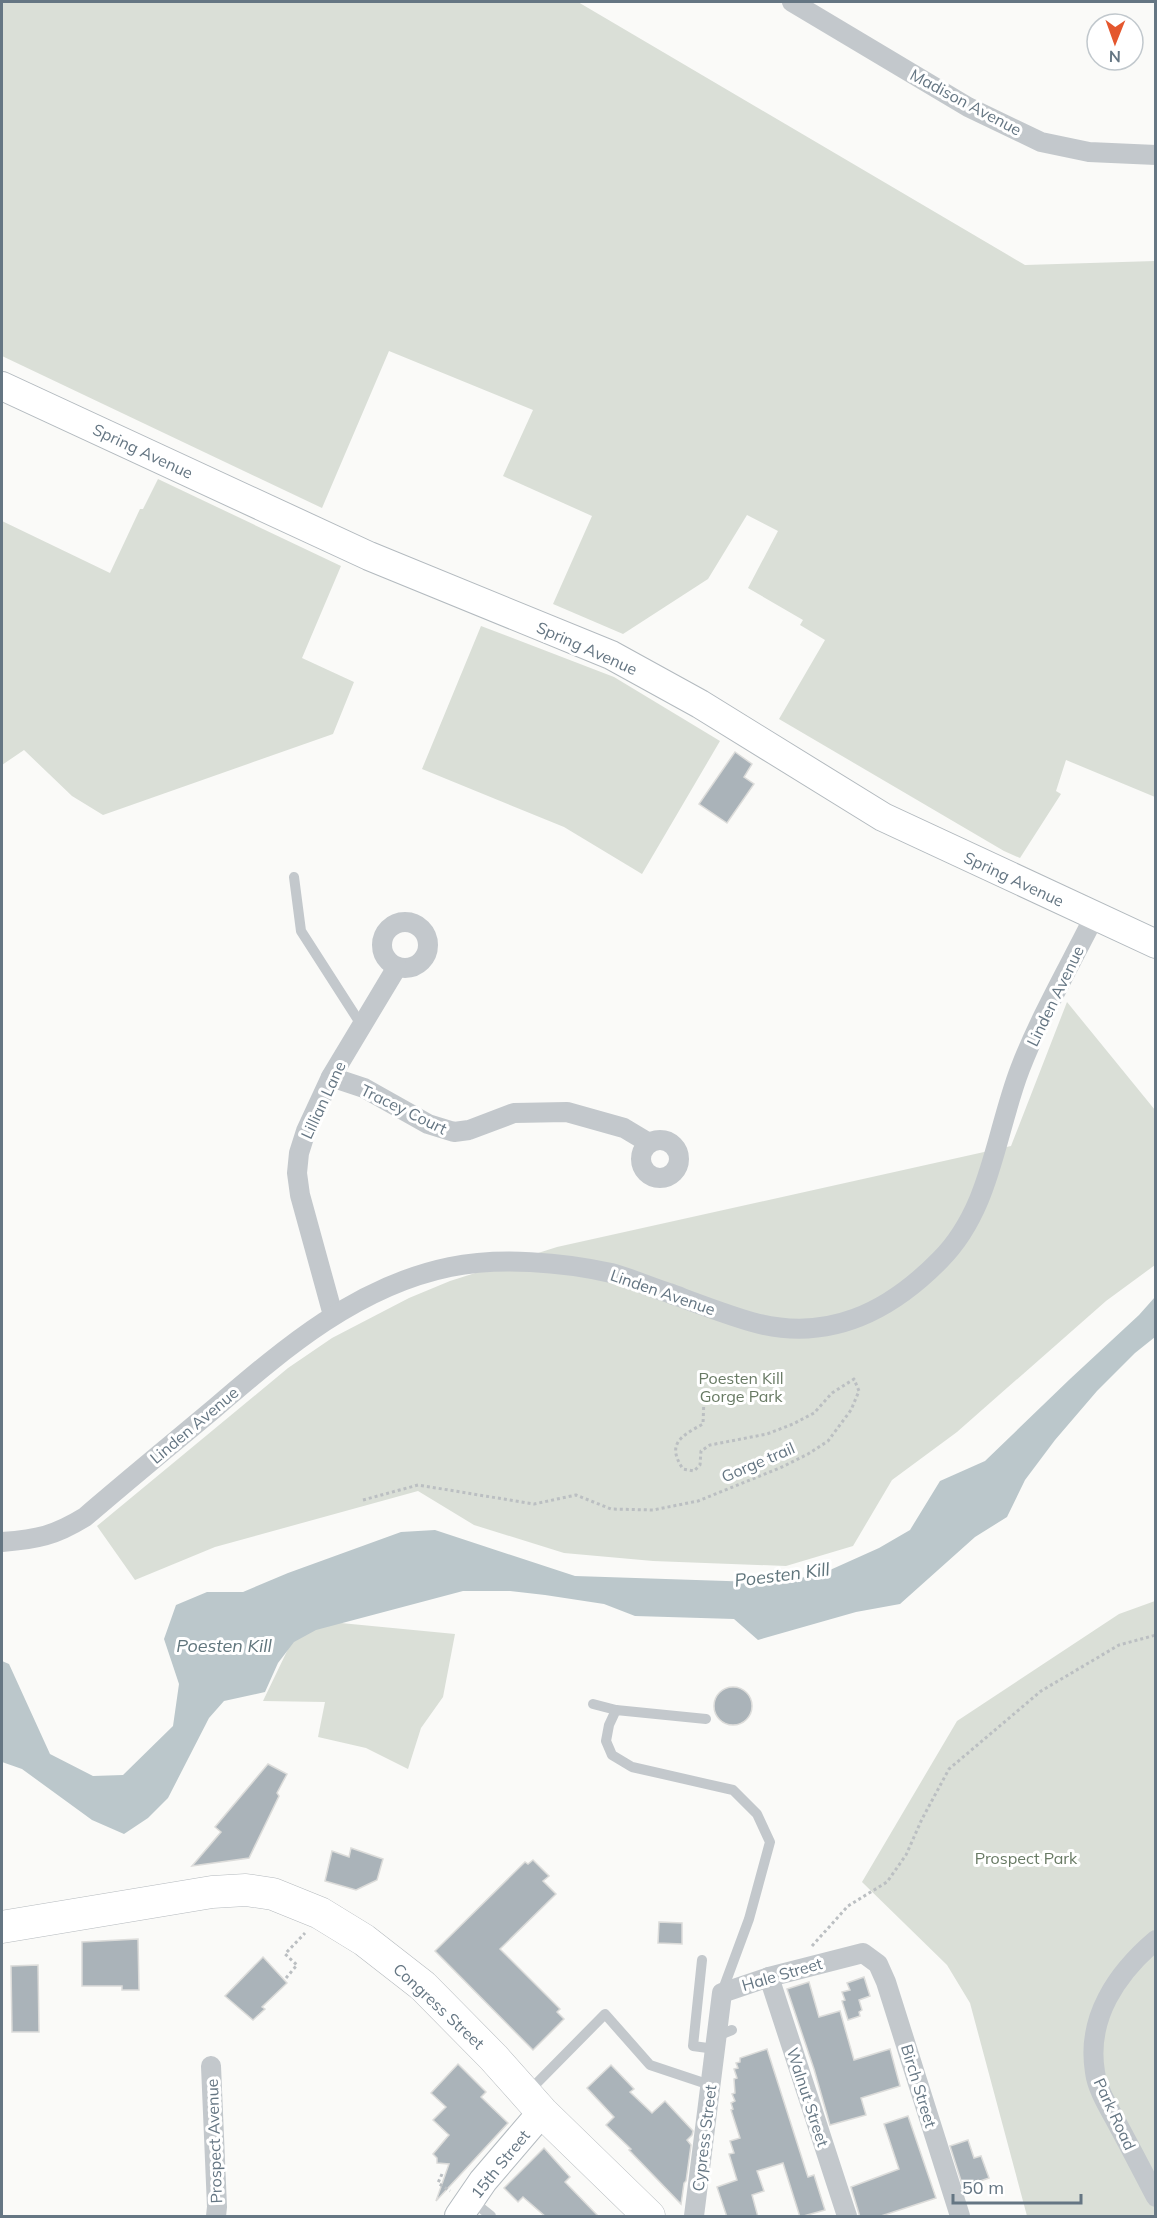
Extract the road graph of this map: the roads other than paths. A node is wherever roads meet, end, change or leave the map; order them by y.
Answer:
1 (794, 2) edge
2 (1155, 155) edge
3 (2, 386) edge
4 (294, 878) dead end
5 (1094, 917) junction
6 (1155, 944) edge
7 (397, 968) dead end
8 (362, 1026) junction
9 (331, 1077) junction
10 (649, 1143) dead end
11 (333, 1315) junction
12 (2, 1542) edge
13 (593, 1704) dead end
14 (616, 1710) junction
15 (706, 1719) dead end
16 (2, 1927) edge
17 (1155, 1940) edge
18 (702, 1960) dead end
19 (872, 1960) joint
20 (769, 1977) junction
21 (722, 1993) junction
22 (719, 2043) junction
23 (211, 2066) dead end
24 (710, 2085) junction
25 (534, 2103) junction
26 (1155, 2197) edge
27 (468, 2206) edge
28 (957, 2216) edge
29 (216, 2217) edge
30 (649, 2217) edge
31 (694, 2217) edge
32 (847, 2217) edge

1 - 2 street, Madison Avenue
3 - 5 street, Spring Avenue
4 - 8 lane
5 - 6 street, Spring Avenue
5 - 11 street, Linden Avenue
7 - 8 street, Lillian Lane
8 - 9 street, Lillian Lane
9 - 10 street, Tracey Court
9 - 11 street, Lillian Lane
11 - 12 street, Linden Avenue
13 - 14 lane
14 - 15 lane
14 - 21 lane
16 - 25 main road, Congress Street
17 - 26 street, Park Road
18 - 22 lane
19 - 20 street, Hale Street
19 - 28 street, Birch Street
20 - 21 street, Hale Street
20 - 32 street, Walnut Street
21 - 22 street, Hale Street
22 - 24 street, Cypress Street
23 - 29 street, Prospect Avenue
24 - 25 lane
24 - 31 street, Cypress Street
25 - 27 street, 15th Street
25 - 30 main road, Congress Street

